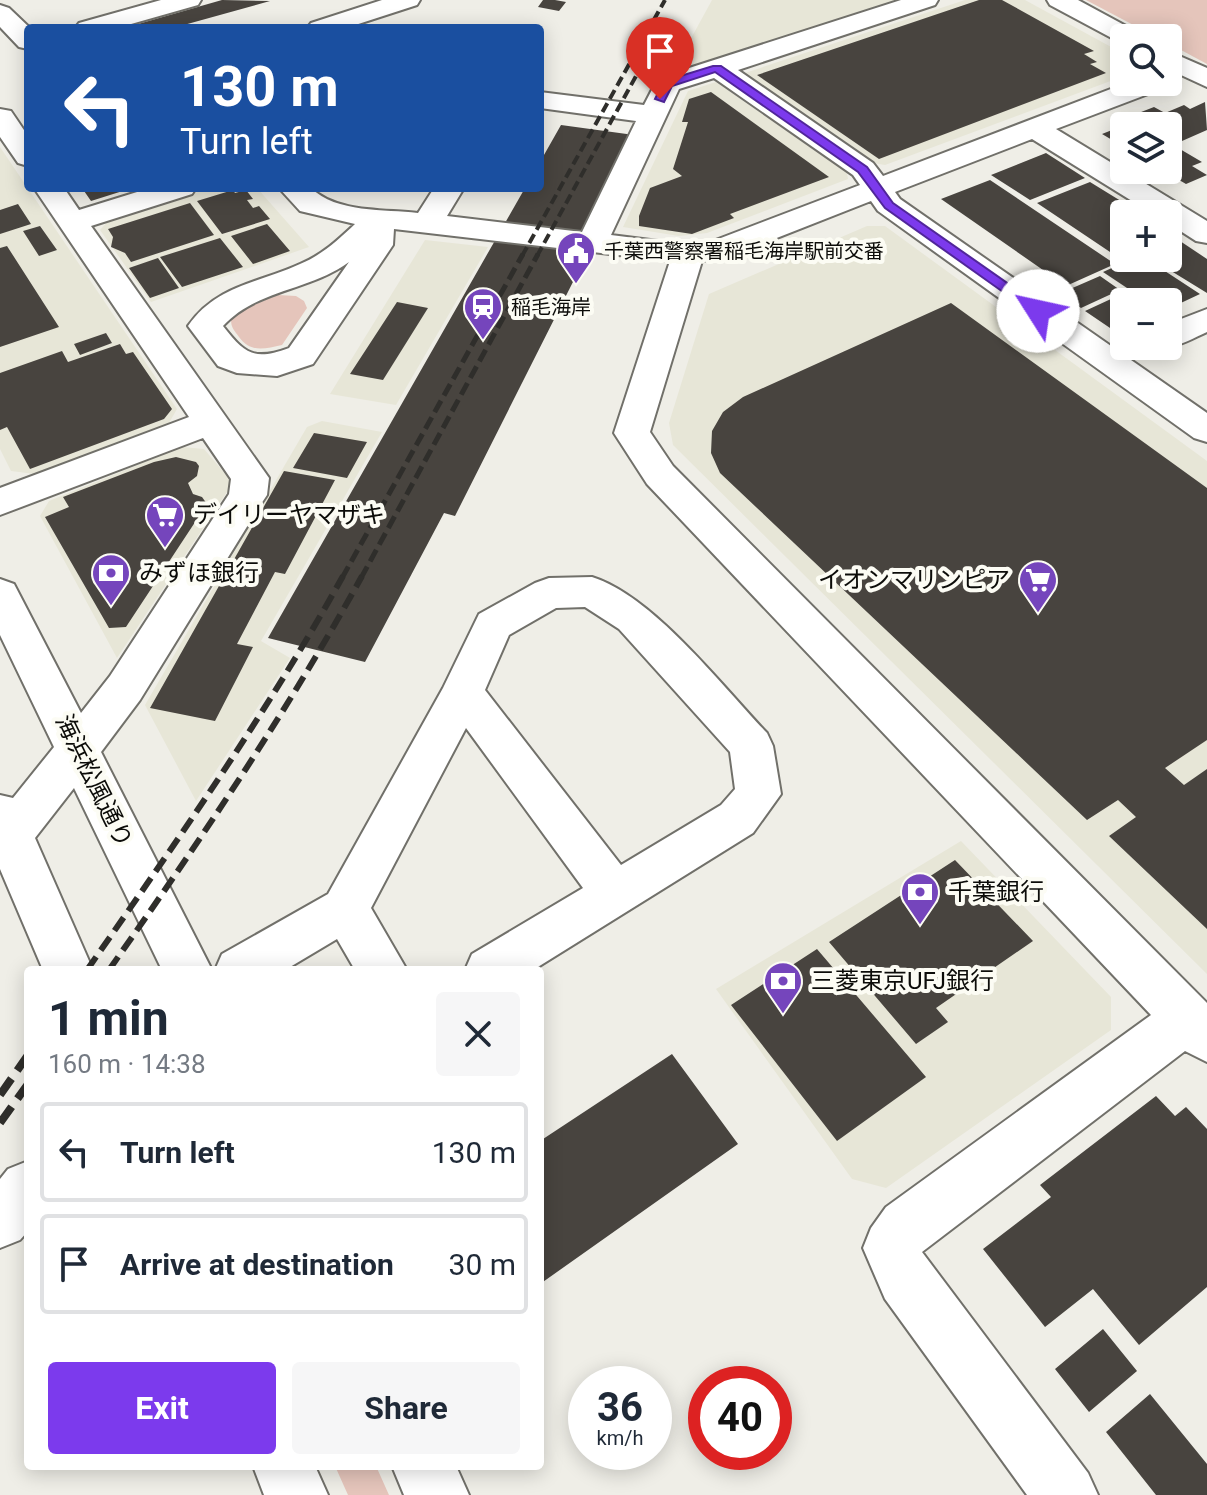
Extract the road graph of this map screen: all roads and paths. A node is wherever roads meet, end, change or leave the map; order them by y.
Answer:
1 (189, 0) edge
2 (320, 0) edge
3 (408, 0) edge
4 (926, 0) edge
5 (1059, 0) edge
6 (0, 13) edge
7 (346, 21) junction
8 (102, 24) edge
9 (335, 24) edge
10 (1110, 27) edge
11 (24, 37) edge
12 (717, 68) junction
13 (1117, 96) edge
14 (544, 101) edge
15 (9, 109) edge
16 (653, 115) junction
17 (1034, 128) junction
18 (24, 147) edge
19 (875, 188) junction
20 (52, 192) edge
21 (168, 192) edge
22 (298, 192) edge
23 (447, 192) edge
24 (380, 218) junction
25 (72, 222) junction
26 (427, 224) junction
27 (1207, 234) edge
28 (593, 241) junction
29 (690, 254) junction
30 (267, 285) junction
31 (331, 313) junction
32 (1207, 319) edge
33 (1182, 331) edge
34 (1120, 360) edge
35 (1113, 363) junction
36 (210, 422) junction
37 (1207, 430) edge
38 (0, 502) edge
39 (0, 594) edge
40 (463, 692) junction
41 (78, 749) junction
42 (4, 831) edge
43 (615, 893) junction
44 (345, 909) junction
45 (66, 966) edge
46 (185, 966) edge
47 (247, 966) edge
48 (380, 966) edge
49 (496, 966) edge
50 (1197, 1028) edge
51 (24, 1193) edge
52 (0, 1220) edge
53 (286, 1470) edge
54 (425, 1470) edge
55 (296, 1495) edge
56 (437, 1495) edge
57 (1066, 1495) edge

1 - 8 street
2 - 7 street
3 - 7 street
4 - 12 street
5 - 10 street
6 - 11 street
7 - 9 street
12 - 16 street
12 - 19 street
13 - 17 street
14 - 16 street
15 - 18 street
16 - 28 street
17 - 19 street
17 - 27 street
19 - 29 street
19 - 35 street
20 - 25 street
21 - 25 street
22 - 24 street
23 - 26 street
24 - 26 street
24 - 30 street
24 - 31 street
25 - 36 street
26 - 28 street
28 - 29 street
29 - 50 street
30 - 31 street
30 - 31 street
32 - 33 street
34 - 35 street
35 - 37 street
36 - 38 street
36 - 41 street
39 - 41 street, 海浜松風通り
40 - 43 street
40 - 43 street
40 - 44 street
41 - 42 street
41 - 46 street, 海浜松風通り
42 - 45 street
43 - 49 street
44 - 47 street
44 - 48 street
50 - 57 street
51 - 52 street
53 - 55 street
54 - 56 street

